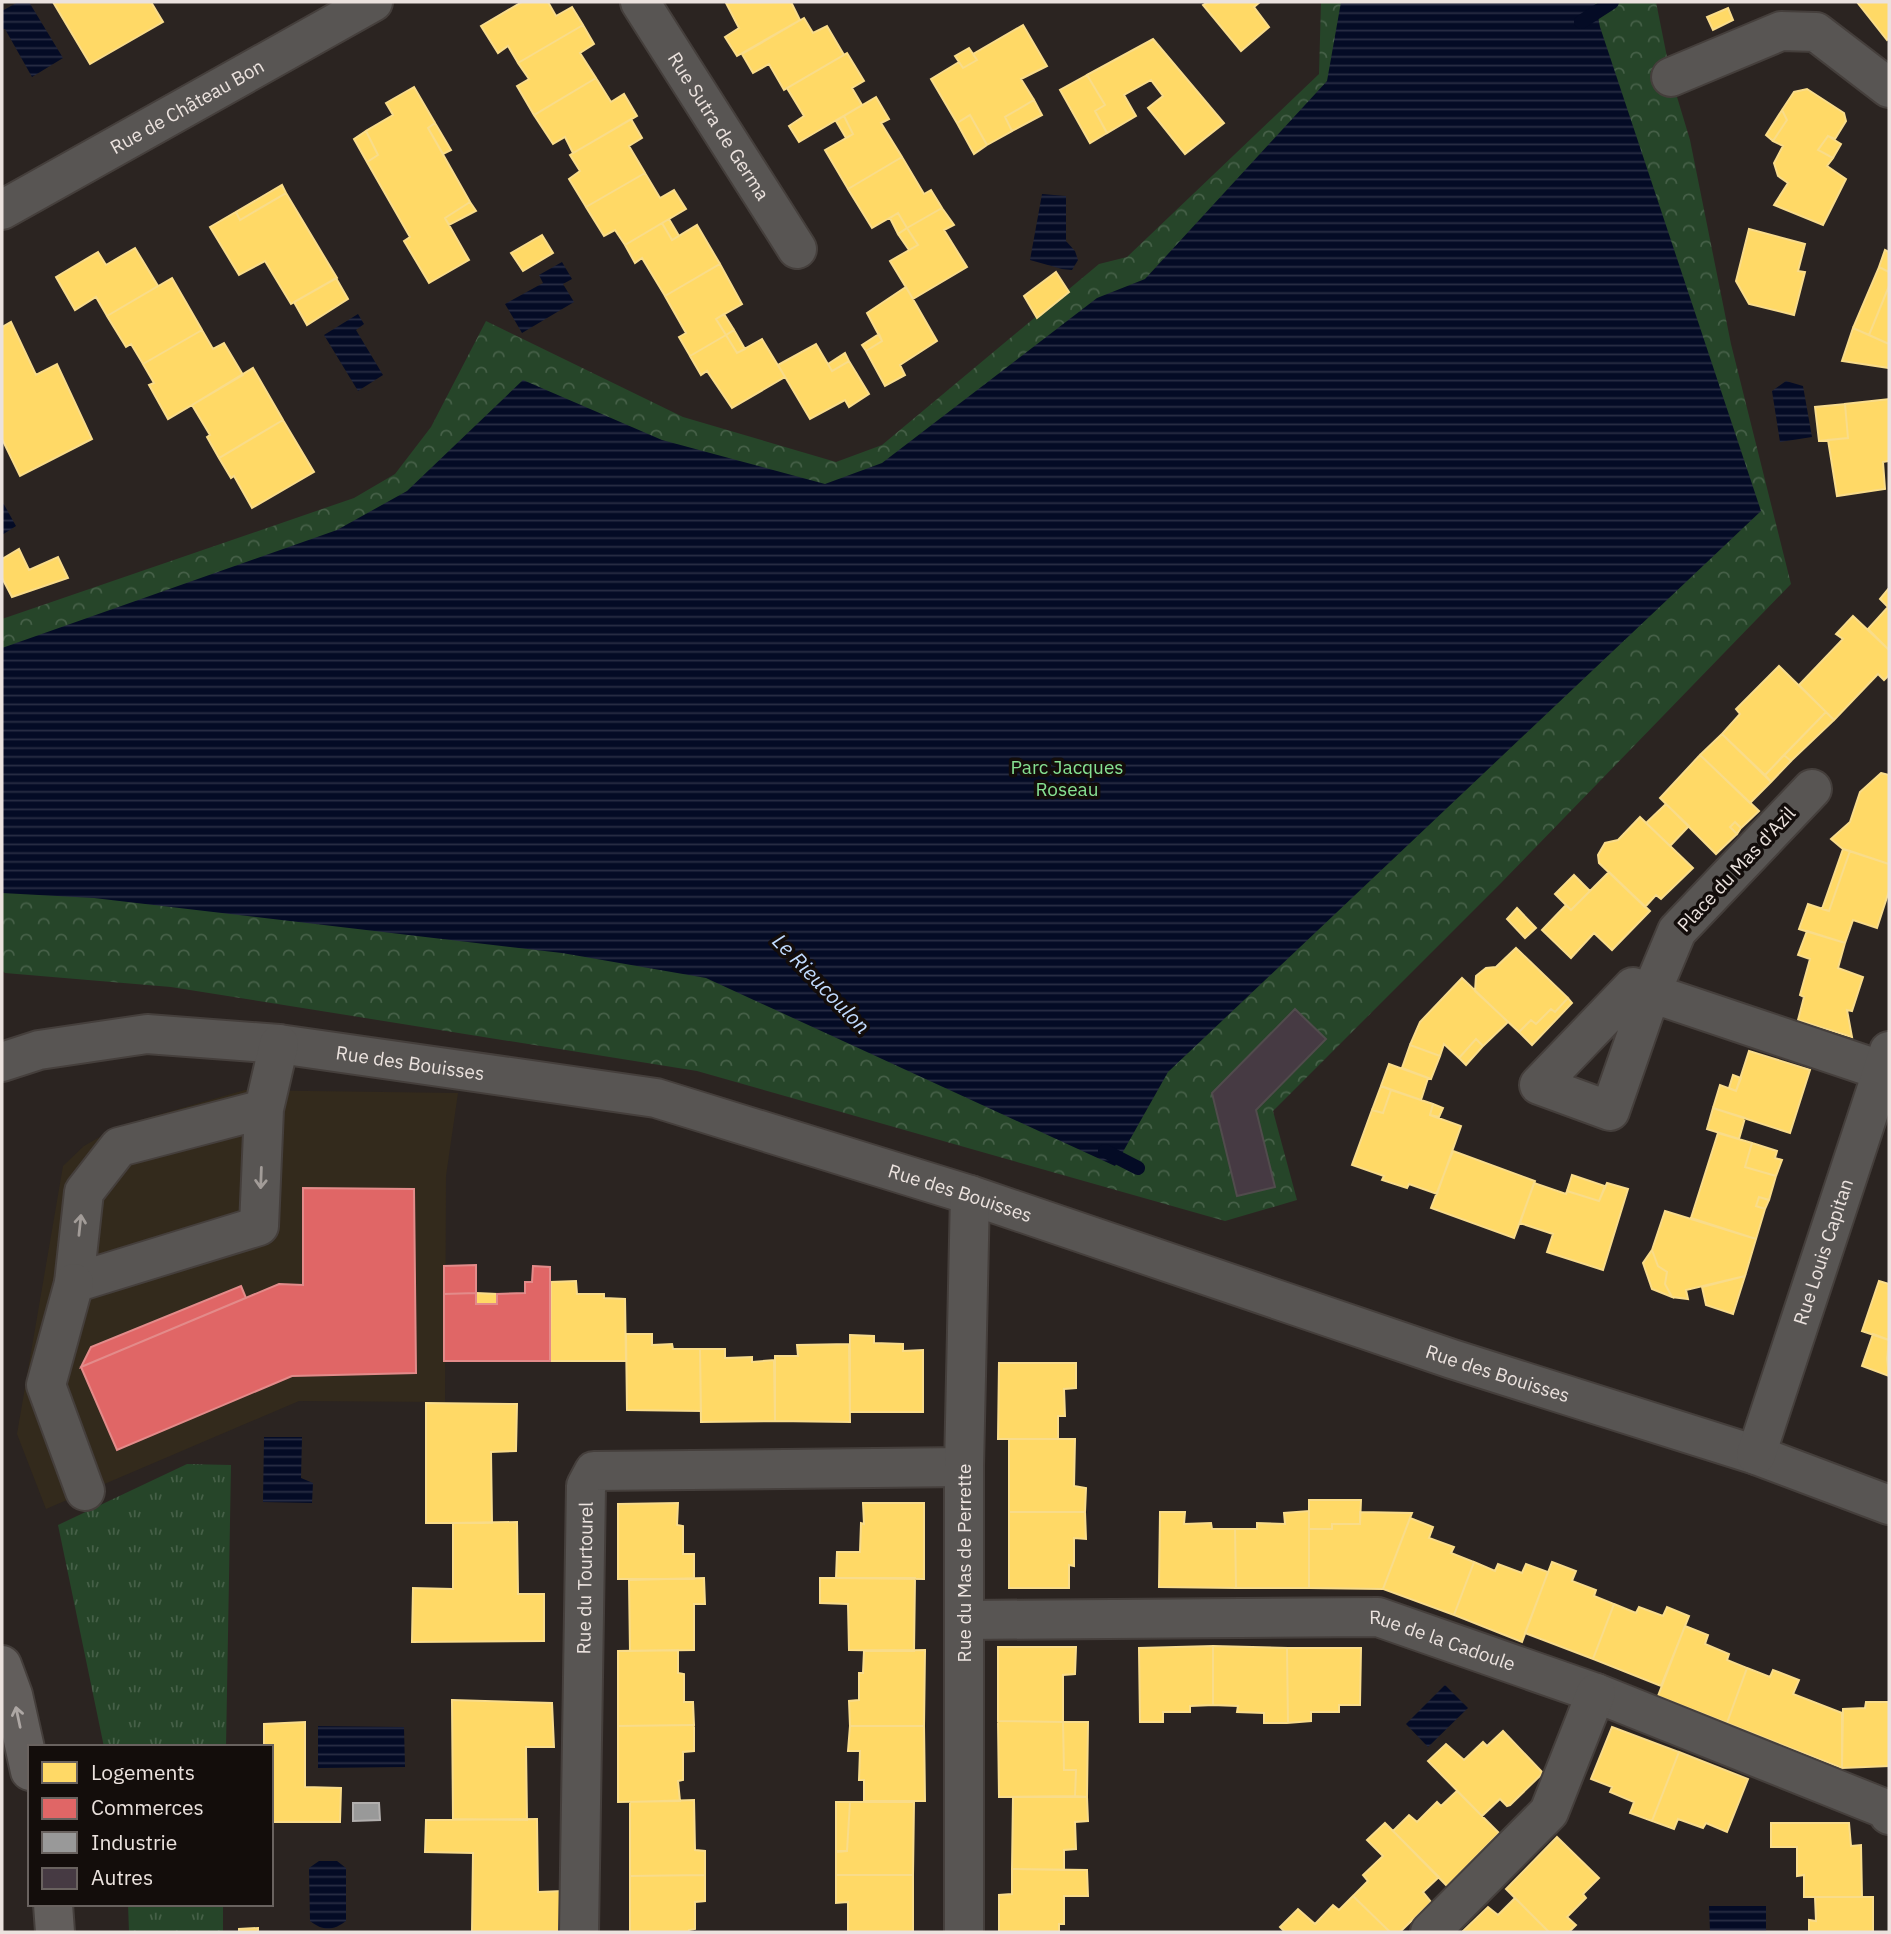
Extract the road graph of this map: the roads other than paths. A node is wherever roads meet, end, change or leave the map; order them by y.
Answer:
1 (373, 2) edge
2 (640, 2) edge
3 (1671, 77) dead end
4 (1889, 88) edge
5 (2, 210) edge
6 (797, 249) dead end
7 (1812, 789) dead end
8 (279, 1044) junction
9 (2, 1062) edge
10 (1887, 1065) edge
11 (264, 1109) junction
12 (970, 1195) junction
13 (74, 1283) junction
14 (1756, 1455) junction
15 (964, 1466) junction
16 (85, 1491) dead end
17 (1889, 1505) edge
18 (965, 1620) junction
19 (2, 1665) edge
20 (1596, 1693) junction
21 (28, 1762) edge
22 (1889, 1815) edge
23 (52, 1906) edge
24 (55, 1932) edge
25 (579, 1932) edge
26 (964, 1932) edge
27 (1430, 1932) edge

1 - 5 street, Rue de Château Bon
2 - 6 street, Rue Sutra de Germa
3 - 4 street
7 - 10 street, Place du Mas d'Azil
8 - 9 street, Rue des Bouisses
8 - 11 street
8 - 12 street, Rue des Bouisses
10 - 14 street, Rue Louis Capitan
13 -> 11 street
11 -> 13 street
12 - 14 street, Rue des Bouisses
12 - 15 street, Rue du Mas de Perrette
13 - 16 street
14 - 17 street, Rue des Bouisses
15 - 18 street, Rue du Mas de Perrette
15 - 25 street, Rue du Tourtourel
18 - 20 street, Rue de la Cadoule
18 - 26 street, Rue du Mas de Perrette
21 -> 19 main road
20 - 22 street, Rue de la Cadoule
20 - 27 street
23 - 24 main road

